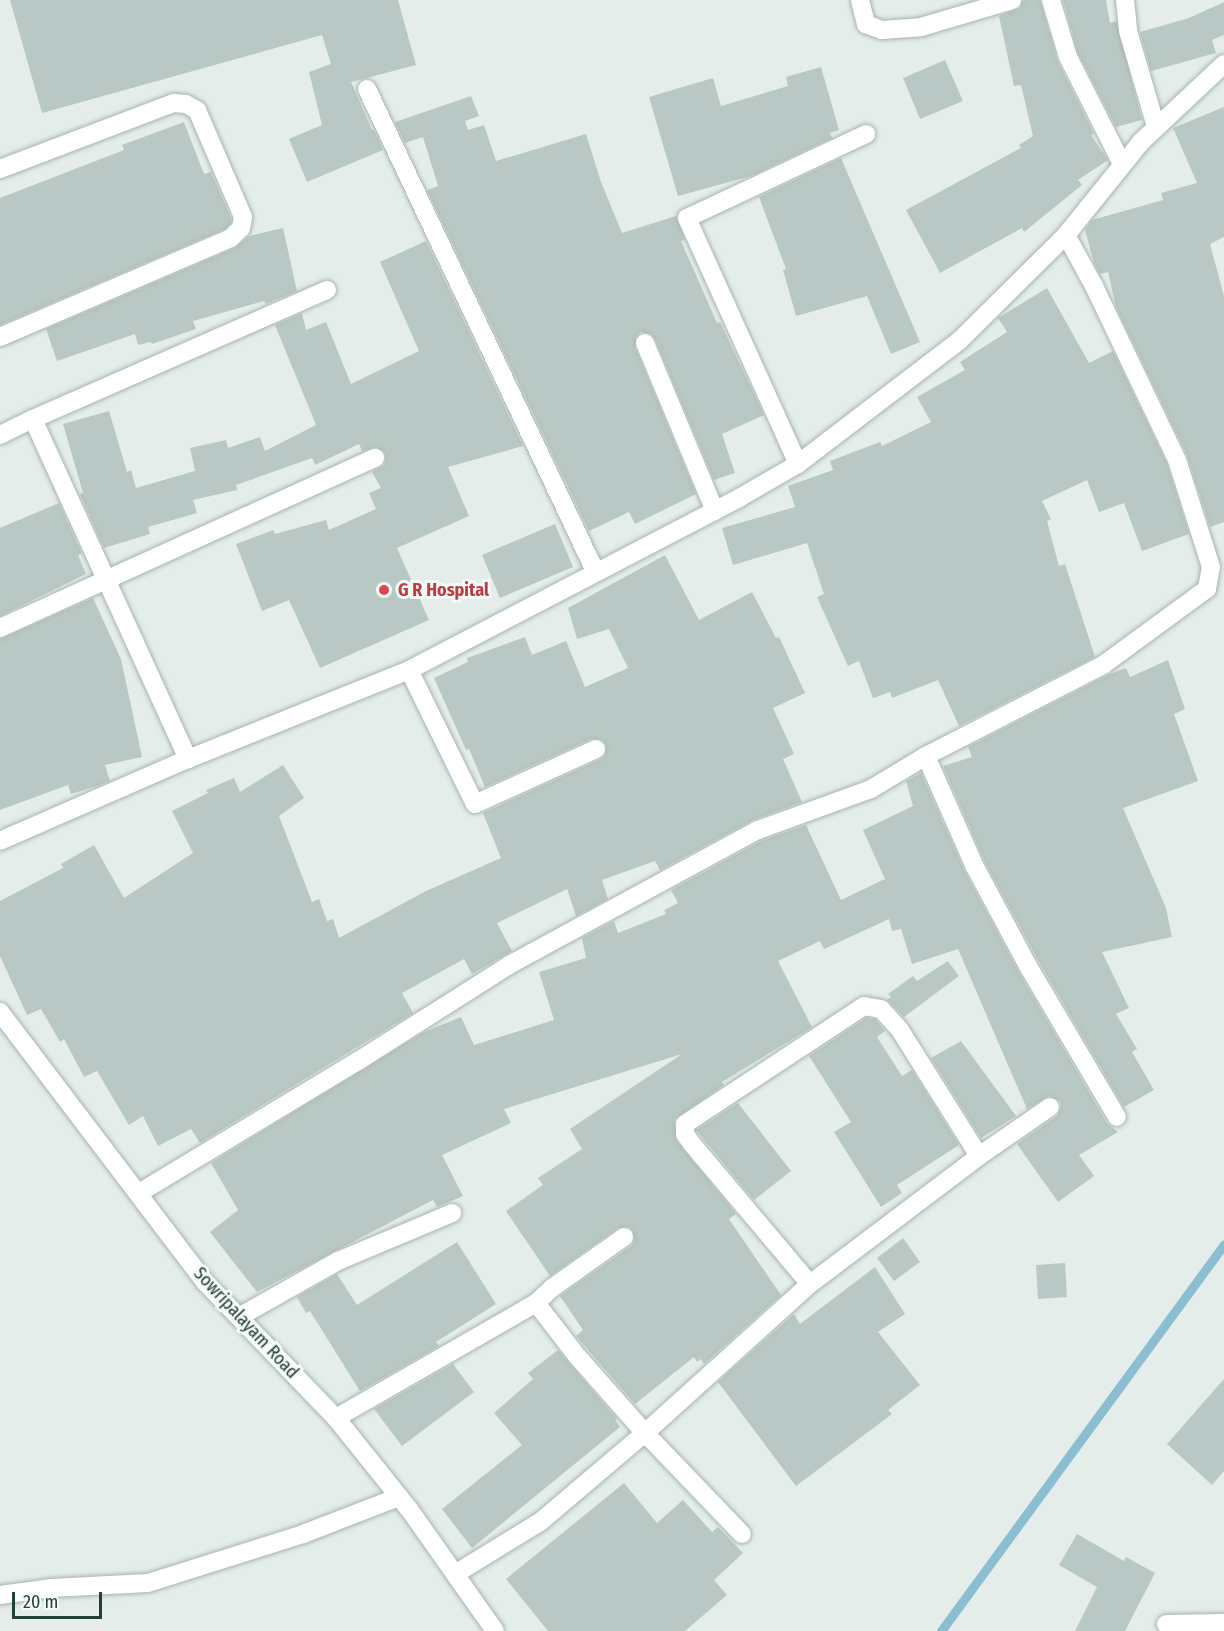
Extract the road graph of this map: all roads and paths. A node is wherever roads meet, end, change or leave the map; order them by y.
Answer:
1 (860, 0) edge
2 (1012, 0) edge
3 (1051, 0) edge
4 (1125, 0) edge
5 (1224, 64) edge
6 (367, 89) dead end
7 (1156, 127) junction
8 (866, 134) dead end
9 (1122, 164) junction
10 (0, 169) edge
11 (1065, 235) junction
12 (327, 290) dead end
13 (0, 337) edge
14 (645, 343) dead end
15 (33, 419) junction
16 (0, 435) edge
17 (375, 458) dead end
18 (798, 464) junction
19 (715, 511) junction
20 (596, 573) junction
21 (106, 579) junction
22 (0, 628) edge
23 (409, 670) junction
24 (596, 749) dead end
25 (926, 756) junction
26 (188, 759) junction
27 (0, 841) edge
28 (0, 1011) edge
29 (1050, 1107) dead end
30 (1117, 1117) dead end
31 (979, 1156) junction
32 (139, 1193) junction
33 (452, 1213) dead end
34 (624, 1237) dead end
35 (810, 1284) junction
36 (536, 1303) junction
37 (239, 1317) junction
38 (336, 1418) junction
39 (645, 1433) junction
40 (399, 1497) junction
41 (742, 1534) dead end
42 (455, 1574) junction
43 (0, 1595) edge
44 (1224, 1623) edge
45 (1166, 1624) dead end
46 (495, 1631) edge

1 - 2 street
3 - 9 street
4 - 7 street
5 - 7 street
6 - 20 street
7 - 9 street
8 - 18 street
9 - 11 street
10 - 13 street
11 - 18 street
11 - 25 street
12 - 15 street
14 - 19 street
15 - 16 street
15 - 21 street
17 - 21 street
18 - 19 street
19 - 20 street
20 - 23 street
21 - 22 street
21 - 26 street
23 - 24 street
23 - 26 street
25 - 30 street
25 - 32 street
26 - 27 street
28 - 32 street, Sowripalayam Road
29 - 31 street
31 - 35 street
31 - 35 street
32 - 37 street, Sowripalayam Road
33 - 37 street
34 - 36 street
35 - 39 street
36 - 38 street
36 - 39 street
37 - 38 street, Sowripalayam Road
38 - 40 street, Sowripalayam Road
39 - 41 street
39 - 42 street
40 - 42 street, Sowripalayam Road
40 - 43 street
42 - 46 street, Sowripalayam Road
44 - 45 street

